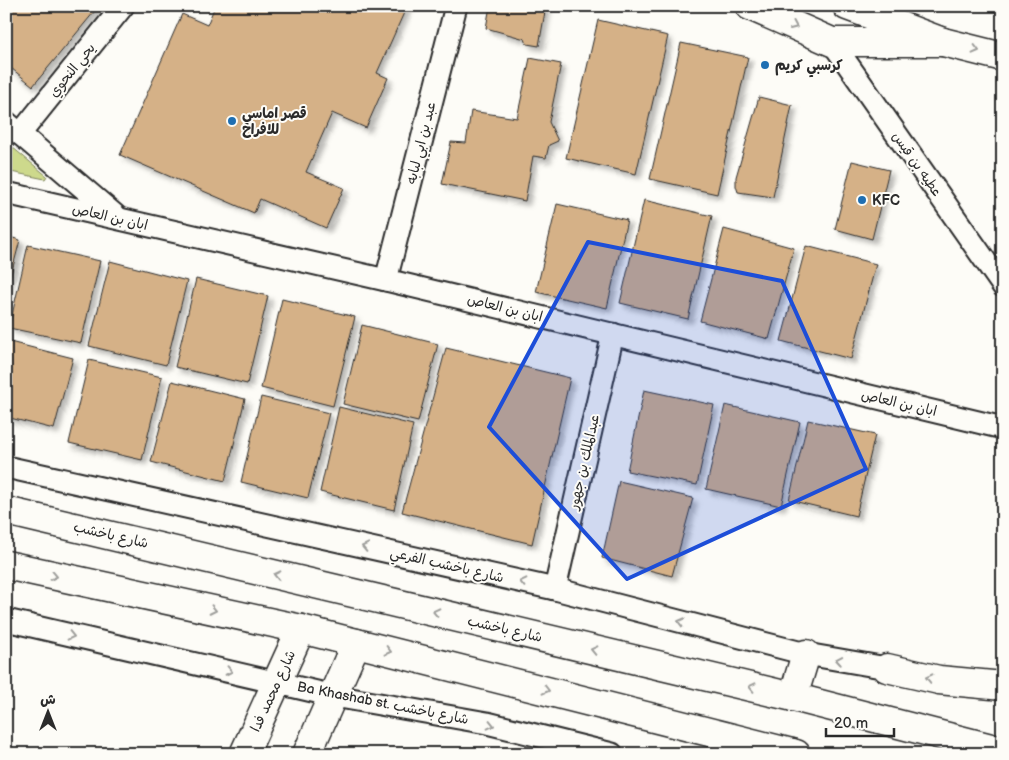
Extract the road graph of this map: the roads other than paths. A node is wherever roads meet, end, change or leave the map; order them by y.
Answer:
1 (123, 6) edge
2 (456, 6) edge
3 (750, 6) edge
4 (847, 6) edge
5 (832, 42) junction
6 (943, 42) junction
7 (1003, 57) edge
8 (13, 128) edge
9 (6, 193) edge
10 (120, 219) junction
11 (386, 280) junction
12 (1003, 286) edge
13 (613, 334) junction
14 (1003, 428) edge
15 (6, 467) edge
16 (6, 511) edge
17 (6, 565) edge
18 (555, 589) junction
19 (6, 620) edge
20 (302, 629) junction
21 (356, 642) junction
22 (806, 654) junction
23 (887, 668) joint
24 (1003, 678) edge
25 (278, 682) junction
26 (972, 685) junction
27 (1003, 686) edge
28 (334, 696) junction
29 (793, 697) junction
30 (1003, 750) edge
31 (794, 753) edge
32 (244, 754) edge
33 (307, 754) edge
34 (612, 754) edge

1 - 8 street, يحي النحوي
2 - 11 street, عبد بن ابي لبابه
3 -> 5 main road
4 - 6 main road
5 - 6 main road
5 - 12 street, عطيه بن قيس
6 -> 7 main road
8 - 10 street
9 - 10 street, ابان بن العاص
10 - 11 street, ابان بن العاص
11 - 13 street, ابان بن العاص
13 - 14 street, ابان بن العاص
13 - 18 street, عبدالملك بن جهور
18 -> 15 street, شارع باخشب الفرعي
29 -> 16 main road, شارع باخشب
17 -> 20 main road
22 -> 18 street, شارع باخشب الفرعي
19 -> 25 street, Ba Khashab st. شارع باخشب
20 - 21 main road
20 - 25 main road, شارع محمد فدا
21 - 28 main road
21 -> 31 main road
23 -> 22 street, شارع باخشب الفرعي
22 - 29 main road
26 -> 23 main road
24 - 26 street
25 - 28 street, Ba Khashab st. شارع باخشب
25 - 32 main road, شارع محمد فدا
26 - 27 main road
28 - 33 main road
28 -> 34 street, Ba Khashab st. شارع باخشب
29 - 30 main road, شارع باخشب

